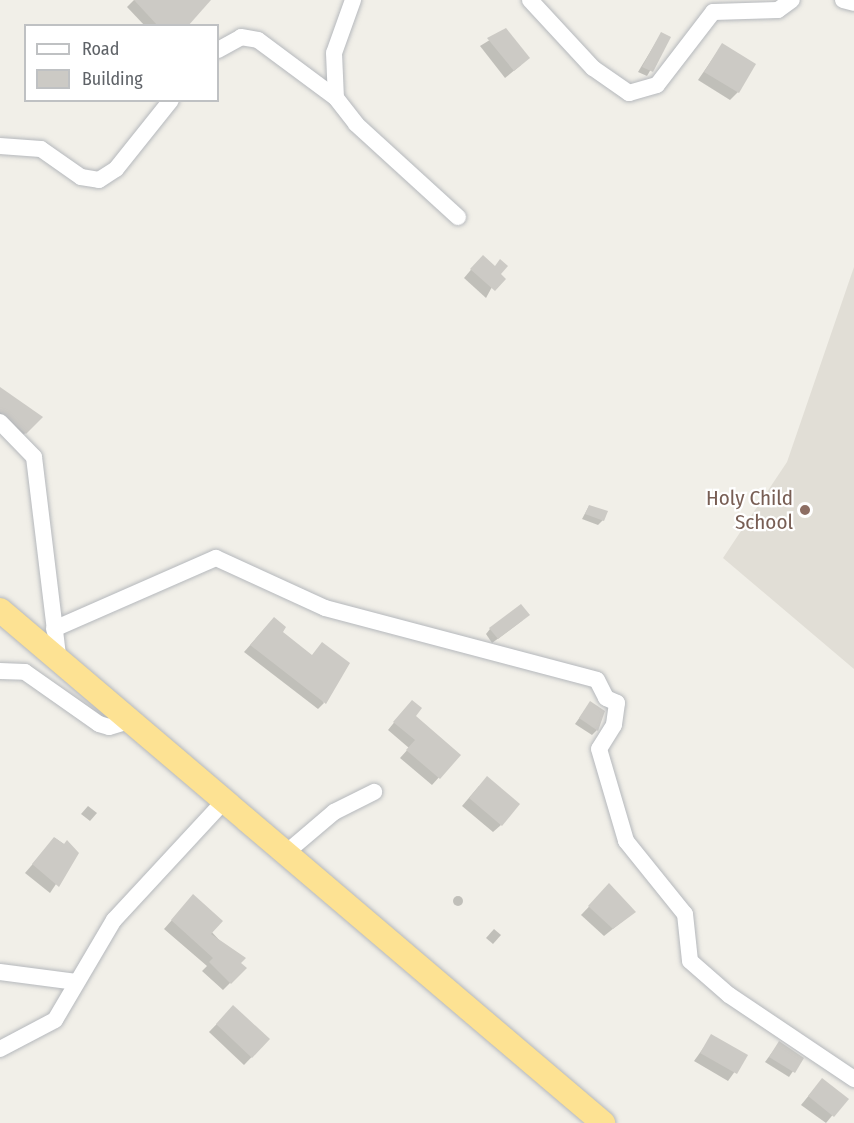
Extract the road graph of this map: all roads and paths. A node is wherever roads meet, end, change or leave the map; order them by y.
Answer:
1 (353, 0) edge
2 (530, 0) edge
3 (792, 0) edge
4 (843, 0) edge
5 (854, 3) edge
6 (219, 49) edge
7 (336, 98) junction
8 (169, 102) edge
9 (0, 146) edge
10 (458, 217) dead end
11 (0, 422) edge
12 (0, 610) edge
13 (54, 629) junction
14 (58, 656) junction
15 (0, 671) edge
16 (132, 720) junction
17 (374, 792) dead end
18 (225, 800) junction
19 (287, 852) junction
20 (0, 972) edge
21 (76, 982) junction
22 (0, 1049) edge
23 (854, 1079) edge
24 (603, 1123) edge

1 - 7 street
2 - 3 street
4 - 5 street
6 - 7 street
7 - 10 street
8 - 9 street
11 - 13 street
12 - 14 highway
13 - 14 street
13 - 23 street
14 - 16 highway
15 - 16 street
16 - 18 highway
17 - 19 street
18 - 19 highway
18 - 21 street
19 - 24 highway
20 - 21 street
21 - 22 street

